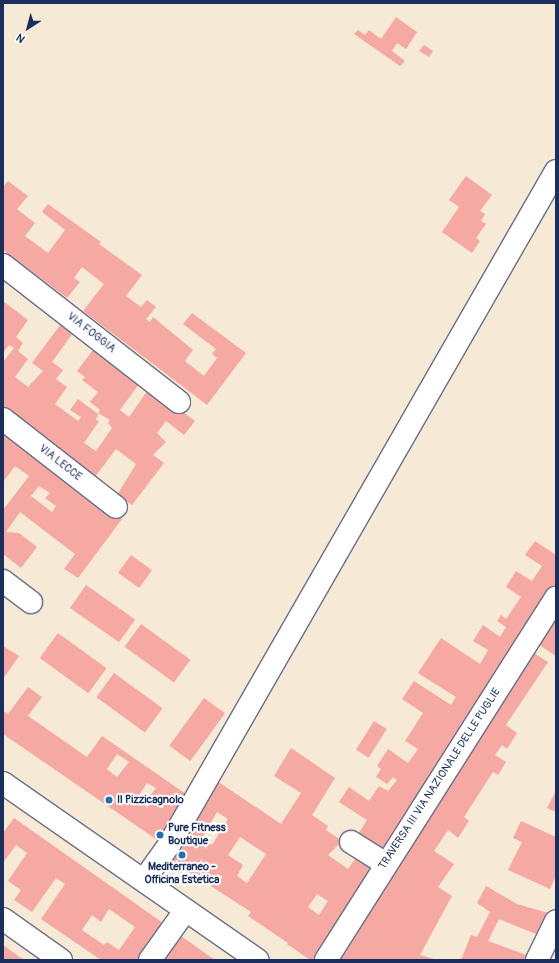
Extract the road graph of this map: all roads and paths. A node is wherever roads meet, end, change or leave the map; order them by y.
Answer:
1 (556, 171) edge
2 (3, 265) edge
3 (179, 402) dead end
4 (3, 419) edge
5 (116, 506) dead end
6 (3, 581) edge
7 (556, 598) edge
8 (31, 602) dead end
9 (3, 783) edge
10 (351, 842) dead end
11 (386, 864) junction
12 (144, 880) junction
13 (185, 911) junction
14 (3, 919) edge
15 (556, 921) edge
16 (61, 960) edge
17 (150, 960) edge
18 (258, 960) edge
19 (326, 960) edge
20 (537, 960) edge

1 - 12 street
2 - 3 street, VIA FOGGIA
4 - 5 street, VIA LECCE
6 - 8 street
7 - 11 street, TRAVERSA III VIA NAZIONALE DELLE PUGLIE
9 - 12 street
10 - 11 street
11 - 19 street, TRAVERSA III VIA NAZIONALE DELLE PUGLIE
12 - 13 street
13 - 17 street
13 - 18 street
14 - 16 street
15 - 20 street

